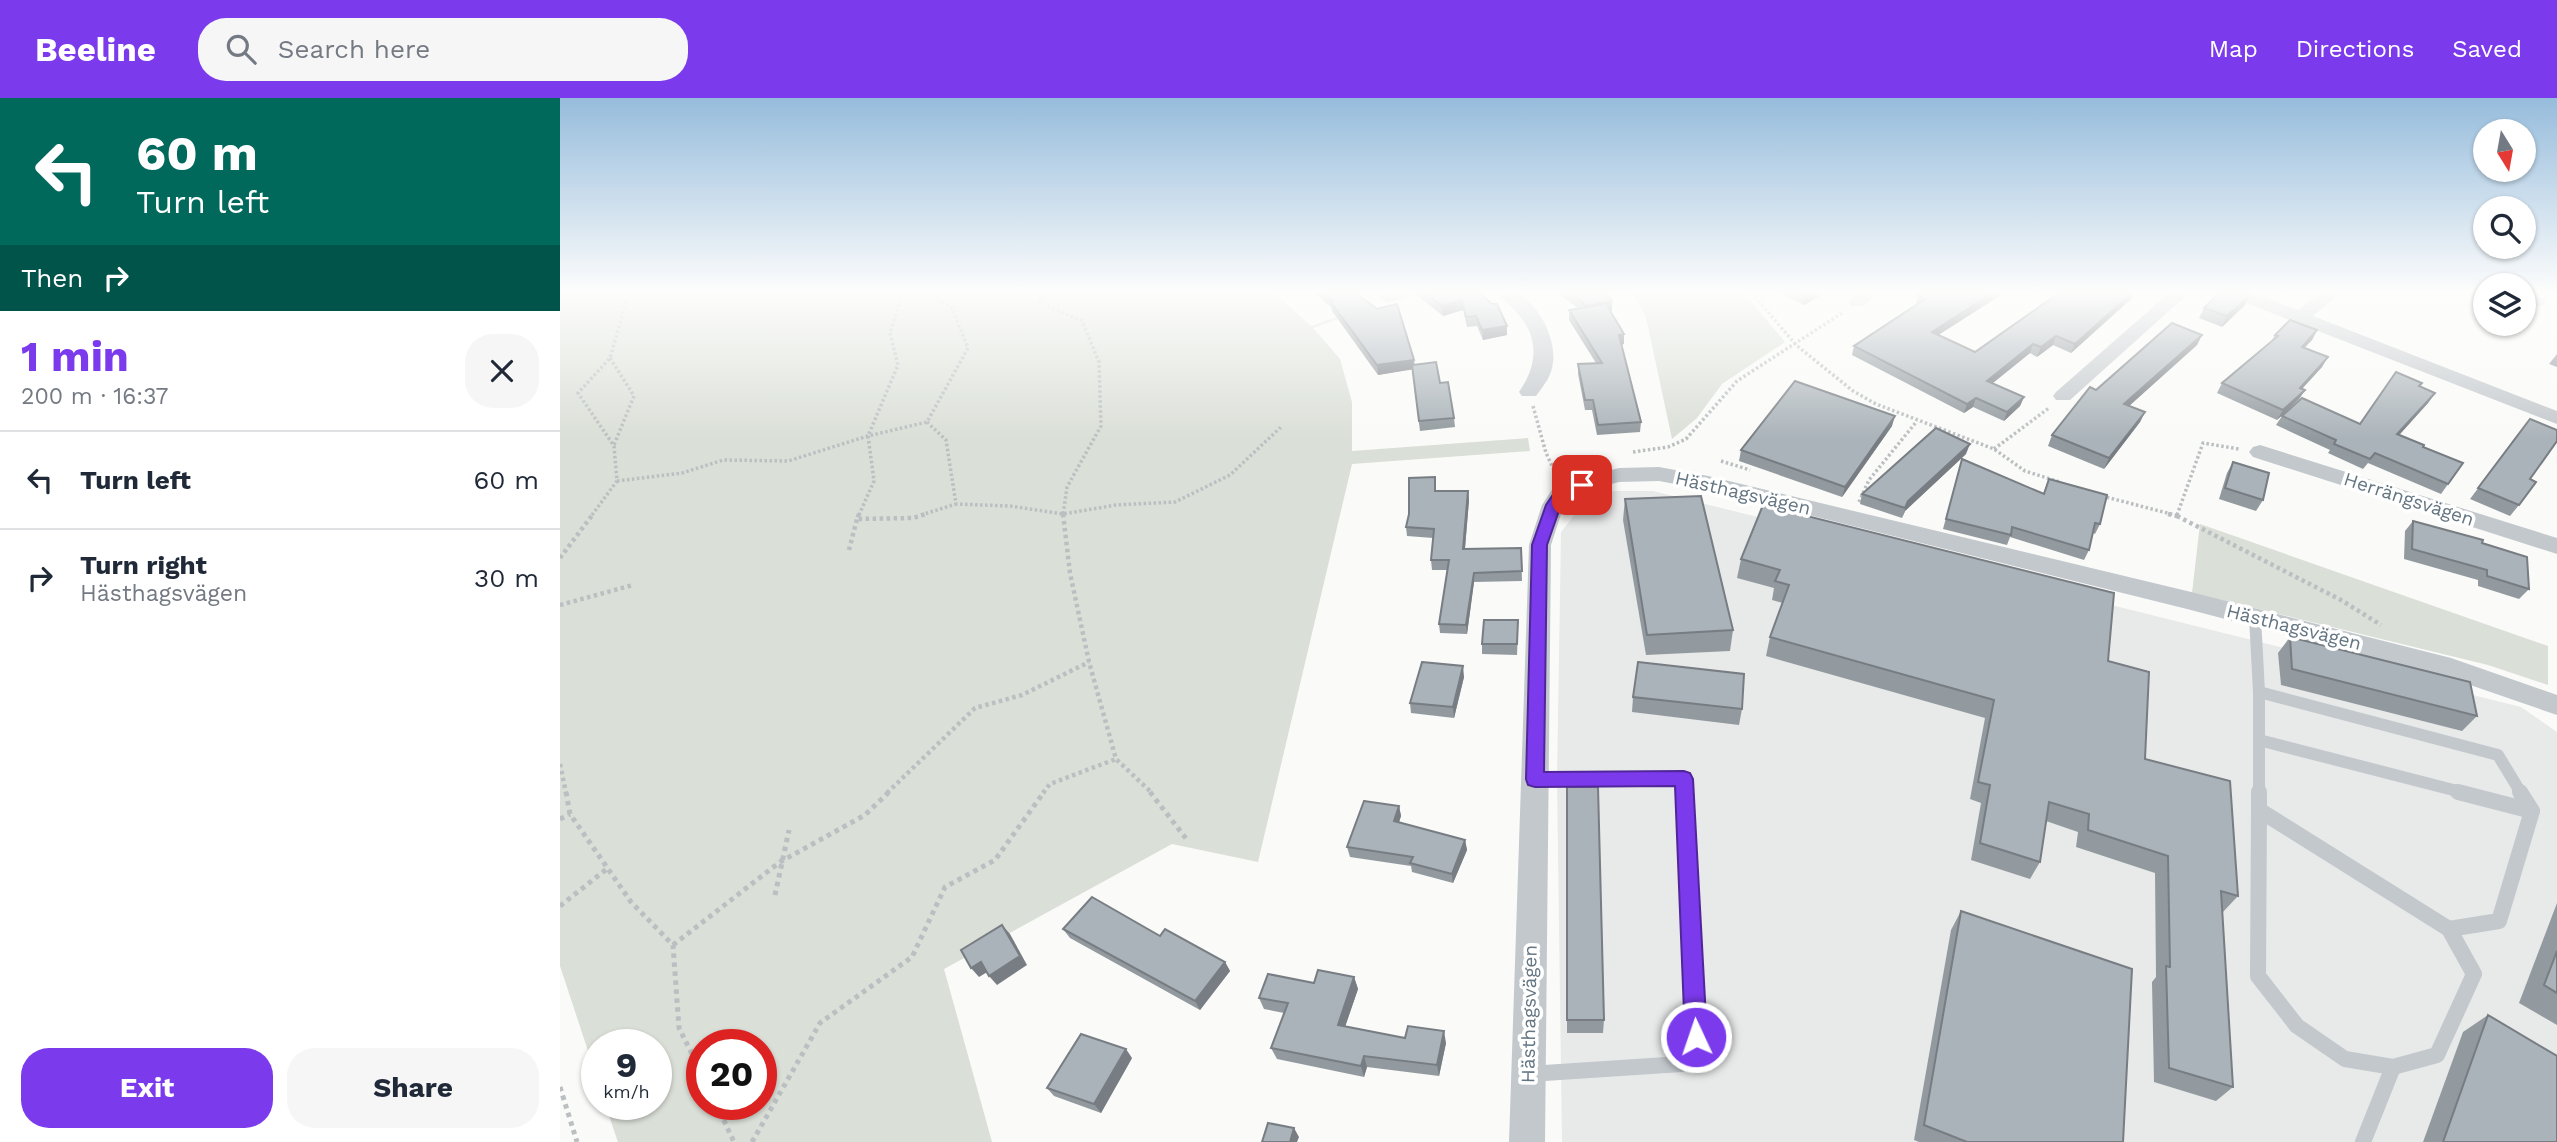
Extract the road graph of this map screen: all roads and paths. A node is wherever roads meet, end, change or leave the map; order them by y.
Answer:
1 (615, 342) edge
2 (892, 342) edge
3 (965, 342) edge
4 (1091, 342) edge
5 (1543, 342) edge
6 (1793, 342) edge
7 (1801, 342) edge
8 (2125, 342) edge
9 (2361, 342) edge
10 (1796, 345) junction
11 (610, 358) junction
12 (1853, 391) junction
13 (1529, 392) joint
14 (2063, 396) joint
15 (1848, 399) edge
16 (2557, 418) edge
17 (1917, 421) junction
18 (927, 422) junction
19 (1281, 427) dead end
20 (868, 436) junction
21 (614, 446) junction
22 (1994, 449) junction
23 (2260, 452) joint
24 (1629, 453) dead end
25 (617, 481) junction
26 (2064, 483) edge
27 (1563, 490) junction
28 (2089, 492) edge
29 (956, 504) junction
30 (1063, 514) junction
31 (2177, 516) junction
32 (857, 519) junction
33 (1851, 519) junction
34 (2557, 546) edge
35 (849, 550) dead end
36 (560, 558) edge
37 (633, 585) dead end
38 (560, 605) edge
39 (2256, 617) junction
40 (2385, 627) dead end
41 (1089, 662) junction
42 (2259, 692) junction
43 (2557, 705) edge
44 (2259, 740) junction
45 (1116, 759) junction
46 (560, 764) edge
47 (1535, 779) junction
48 (2257, 809) junction
49 (2532, 811) junction
50 (570, 814) junction
51 (560, 819) edge
52 (789, 830) dead end
53 (1188, 841) dead end
54 (780, 862) junction
55 (608, 868) junction
56 (775, 895) dead end
57 (560, 906) edge
58 (2449, 929) junction
59 (673, 946) junction
60 (686, 1042) edge
61 (2393, 1067) junction
62 (1528, 1074) junction
63 (560, 1087) edge
64 (724, 1120) edge
65 (577, 1142) edge
66 (734, 1142) edge
67 (752, 1142) edge
68 (1527, 1142) edge
69 (2363, 1142) edge

1 - 11 path
2 - 20 path
3 - 18 path
4 - 30 path
5 - 13 street
6 - 10 path
7 - 10 path
8 - 14 street
9 - 16 street
10 - 12 path
10 - 24 path
11 - 21 path
11 - 21 path
12 - 15 path
12 - 17 path
13 - 27 path
14 - 22 path
17 - 22 path
17 - 33 path
18 - 20 path
18 - 29 path
19 - 30 path
20 - 25 path
20 - 32 path
21 - 25 path
22 - 26 path
23 - 31 path
23 - 34 street, Herrängsvägen
25 - 36 path
27 - 33 street, Hästhagsvägen
27 - 47 street, Hästhagsvägen
28 - 31 path
29 - 30 path
29 - 32 path
30 - 41 path
31 - 40 path
32 - 35 path
33 - 39 street, Hästhagsvägen
37 - 38 path
39 - 42 lane
39 - 43 street, Hästhagsvägen
41 - 45 path
41 - 54 path
42 - 44 lane
42 - 49 lane
44 - 48 lane
44 - 49 lane
45 - 53 path
45 - 67 path
46 - 50 path
47 - 62 street, Hästhagsvägen
47 - 62 lane
48 - 58 lane
48 - 61 lane
49 - 58 lane
50 - 51 path
50 - 55 path
52 - 54 path
54 - 56 path
54 - 59 path
55 - 57 path
55 - 59 path
58 - 61 lane
59 - 60 path
61 - 69 lane
62 - 68 street, Hästhagsvägen
63 - 65 path
64 - 66 path

